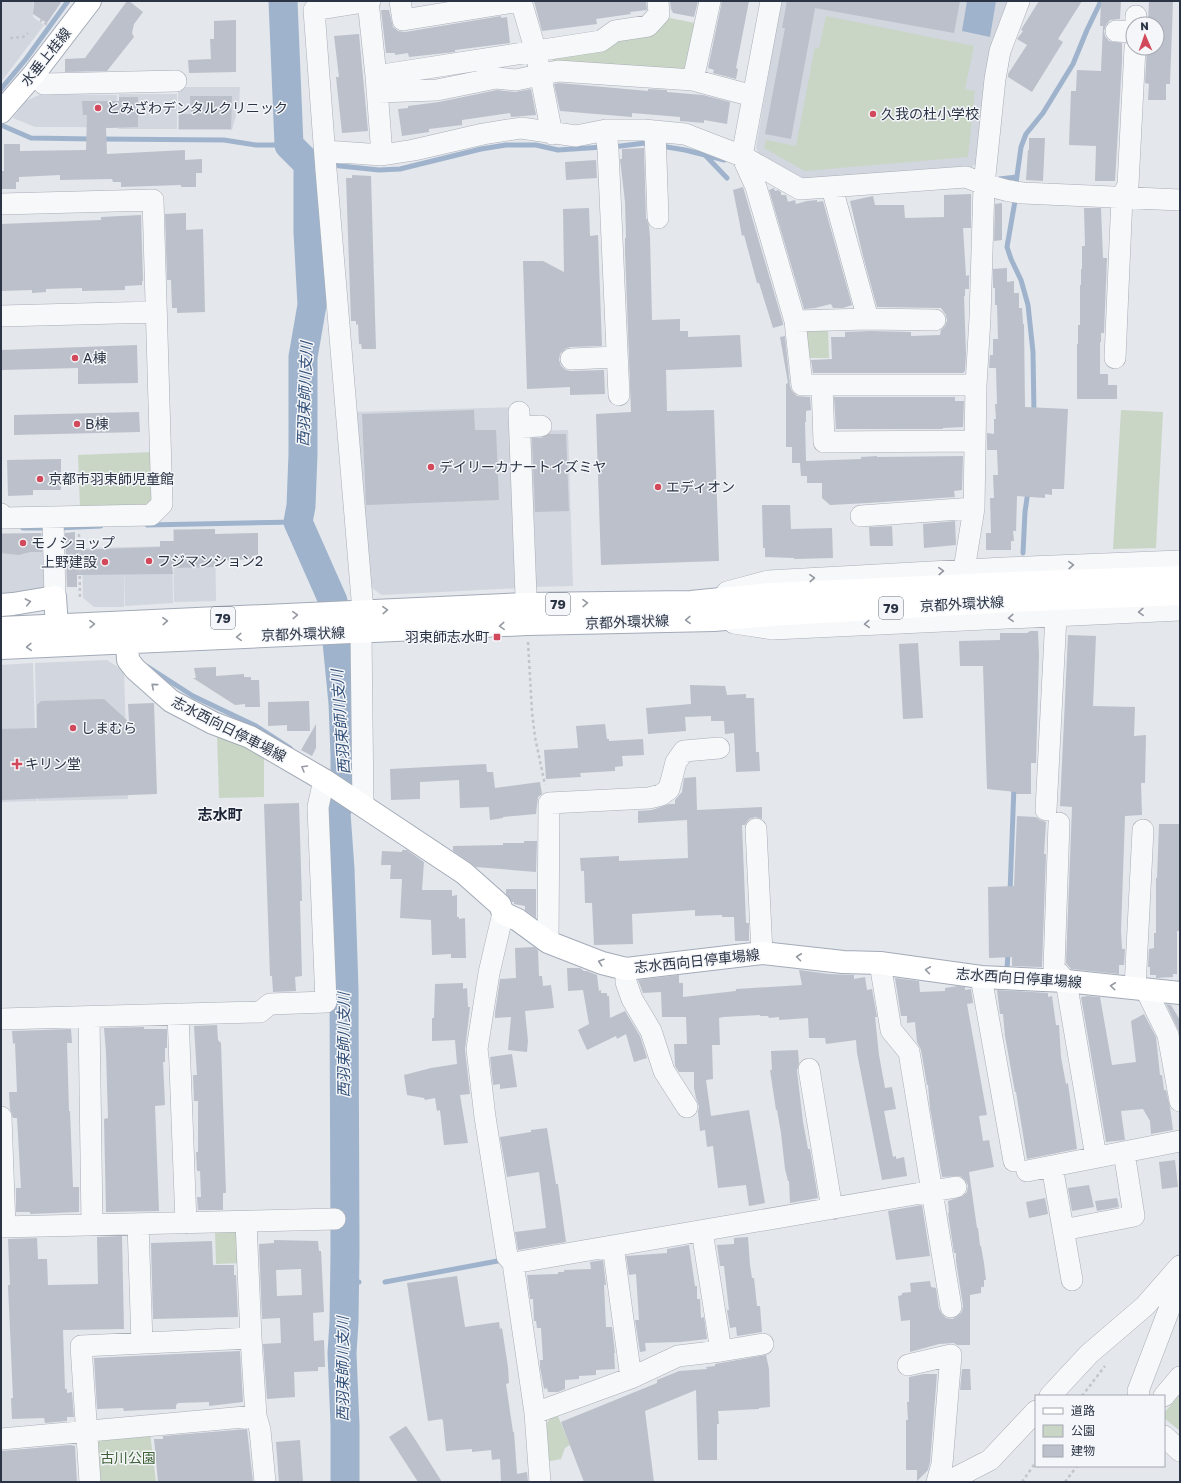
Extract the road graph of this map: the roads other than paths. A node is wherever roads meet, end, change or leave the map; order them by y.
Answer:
1 (90, 1) edge
2 (369, 1) edge
3 (400, 1) edge
4 (520, 1) edge
5 (658, 1) edge
6 (710, 1) edge
7 (771, 1) edge
8 (1019, 1) edge
9 (536, 52) junction
10 (1134, 56) edge
11 (34, 74) junction
12 (541, 74) junction
13 (693, 80) junction
14 (176, 81) dead end
15 (377, 84) junction
16 (753, 96) junction
17 (1, 112) edge
18 (552, 134) junction
19 (607, 140) junction
20 (655, 140) junction
21 (382, 155) junction
22 (325, 159) junction
23 (747, 167) junction
24 (984, 184) junction
25 (834, 193) junction
26 (1122, 198) junction
27 (1180, 200) edge
28 (1, 204) edge
29 (658, 218) dead end
30 (156, 312) junction
31 (1, 316) edge
32 (868, 318) junction
33 (795, 320) junction
34 (935, 320) dead end
35 (617, 357) junction
36 (1115, 358) dead end
37 (571, 359) dead end
38 (822, 385) junction
39 (976, 385) junction
40 (619, 395) dead end
41 (541, 426) dead end
42 (975, 441) junction
43 (974, 508) junction
44 (1, 514) edge
45 (861, 516) dead end
46 (53, 525) junction
47 (1180, 561) edge
48 (964, 570) junction
49 (1180, 577) edge
50 (1012, 592) junction
51 (1180, 594) edge
52 (55, 597) junction
53 (692, 602) junction
54 (1, 605) edge
55 (1180, 610) edge
56 (527, 614) junction
57 (1056, 616) junction
58 (714, 620) junction
59 (354, 622) junction
60 (1, 628) edge
61 (127, 632) junction
62 (57, 635) junction
63 (1, 648) edge
64 (719, 748) dead end
65 (343, 793) junction
66 (756, 829) dead end
67 (1143, 830) dead end
68 (503, 913) junction
69 (548, 942) junction
70 (762, 952) junction
71 (880, 963) junction
72 (626, 969) junction
73 (981, 977) junction
74 (1066, 981) junction
75 (1140, 989) junction
76 (1180, 993) edge
77 (178, 1014) junction
78 (89, 1017) junction
79 (1, 1019) edge
80 (809, 1069) dead end
81 (1180, 1101) edge
82 (687, 1107) dead end
83 (1, 1117) edge
84 (1180, 1141) edge
85 (1124, 1152) junction
86 (1096, 1157) junction
87 (1052, 1166) junction
88 (956, 1187) dead end
89 (932, 1191) junction
90 (832, 1209) junction
91 (335, 1219) dead end
92 (246, 1222) junction
93 (186, 1223) junction
94 (92, 1224) junction
95 (138, 1224) junction
96 (3, 1227) edge
97 (1063, 1230) junction
98 (702, 1231) junction
99 (612, 1246) junction
100 (513, 1263) junction
101 (1180, 1266) edge
102 (1072, 1280) dead end
103 (1180, 1281) edge
104 (951, 1308) dead end
105 (251, 1338) junction
106 (142, 1343) junction
107 (763, 1344) dead end
108 (721, 1351) junction
109 (908, 1365) dead end
110 (1180, 1377) edge
111 (631, 1378) junction
112 (1051, 1395) edge
113 (1139, 1395) edge
114 (1165, 1395) edge
115 (1035, 1412) edge
116 (535, 1414) junction
117 (256, 1416) junction
118 (87, 1432) junction
119 (1165, 1437) edge
120 (1, 1439) edge
121 (1180, 1451) edge
122 (90, 1482) edge
123 (265, 1482) edge
124 (540, 1482) edge
125 (937, 1482) edge
126 (947, 1482) edge

1 - 11 main road, 水垂上桂線
2 - 15 street
2 - 22 street
3 - 4 street
4 - 9 street
5 - 9 street
6 - 13 street
7 - 16 street
8 - 24 street
9 - 12 street
9 - 15 street
10 - 26 street
11 - 14 street
11 - 17 main road, 水垂上桂線
12 - 13 street
12 - 15 street
12 - 18 street
13 - 16 street
15 - 21 street
16 - 23 street
18 - 19 street
18 - 21 street
19 - 20 street
19 - 35 street
20 - 23 street
20 - 29 street
21 - 22 street
22 - 59 street
23 - 25 street
23 - 33 street
24 - 25 street
24 - 26 street
24 - 39 street
25 - 32 street
26 - 27 street
26 - 36 street
28 - 30 street
30 - 31 street
30 - 46 street
32 - 33 street
32 - 34 street
33 - 38 street
35 - 37 street
35 - 40 street
38 - 39 street
38 - 42 street
39 - 42 street
41 - 56 street
42 - 43 street
43 - 45 street
43 - 48 street
44 - 46 street
46 - 52 street
48 -> 47 street
53 -> 48 street
49 - 50 main road, 京都外環状線 / 79
50 - 51 main road, 京都外環状線 / 79
50 - 53 main road, 京都外環状線 / 79
50 - 58 main road, 京都外環状線 / 79
54 -> 52 main road
52 - 62 main road
56 -> 53 main road, 京都外環状線 / 79
55 -> 57 street
58 -> 56 main road, 京都外環状線 / 79
56 - 59 main road, 京都外環状線 / 79
57 -> 58 street
57 - 74 street
59 - 61 main road, 京都外環状線 / 79
59 - 65 street
60 - 62 main road, 京都外環状線 / 79
61 - 62 main road, 京都外環状線 / 79
65 -> 61 main road, 志水西向日停車場線
62 -> 63 main road, 京都外環状線 / 79
64 - 69 street
65 - 68 main road, 志水西向日停車場線
65 - 77 street
66 - 70 street
67 - 75 street
68 - 69 main road, 志水西向日停車場線
68 - 100 street
72 -> 69 main road, 志水西向日停車場線
71 -> 70 main road, 志水西向日停車場線
70 - 72 main road, 志水西向日停車場線
73 -> 71 main road, 志水西向日停車場線
71 - 89 street
72 - 82 street
73 - 74 main road, 志水西向日停車場線
73 - 87 street
75 -> 74 main road, 志水西向日停車場線
74 - 86 street
75 - 76 main road, 志水西向日停車場線
75 - 81 street
77 - 78 street
77 - 93 street
78 - 79 street
78 - 94 street
80 - 90 street
83 - 96 street
84 - 85 street
85 - 86 street
85 - 97 street
86 - 87 street
87 - 97 street
88 - 89 street
89 - 90 street
89 - 104 street
90 - 98 street
91 - 92 street
92 - 93 street
92 - 105 street
93 - 95 street
94 - 95 street
94 - 96 street
95 - 106 street
97 - 102 street
98 - 99 street
98 - 108 street
99 - 100 street
99 - 111 street
100 - 116 street
101 - 112 street
103 - 113 street
105 - 106 street
105 - 117 street
106 - 118 street
107 - 108 street
108 - 111 street
109 - 125 street
110 - 114 street
111 - 116 street
115 - 126 street
116 - 124 street
117 - 118 street
117 - 123 street
118 - 120 street
118 - 122 street
119 - 121 street

